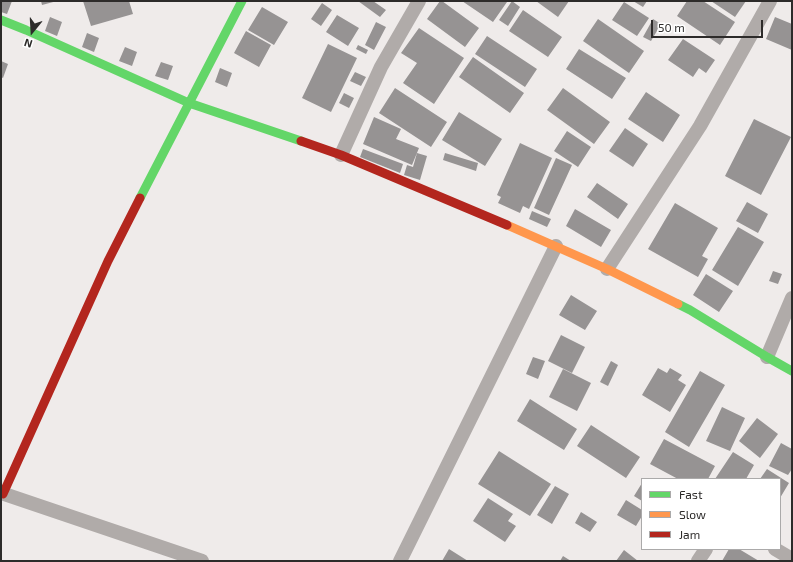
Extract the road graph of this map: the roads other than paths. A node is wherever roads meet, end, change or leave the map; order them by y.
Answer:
1 (242, 1) edge
2 (419, 1) edge
3 (770, 1) edge
4 (1, 20) edge
5 (189, 103) junction
6 (341, 155) junction
7 (556, 246) junction
8 (607, 269) junction
9 (792, 298) edge
10 (767, 357) junction
11 (792, 371) edge
12 (2, 493) edge
13 (705, 550) edge
14 (777, 550) edge
15 (405, 559) edge
16 (792, 559) edge
17 (202, 561) edge
18 (698, 561) edge

1 - 5 street
2 - 6 street
3 - 8 street
4 - 5 street
5 - 6 street
5 - 12 street
6 - 7 street
7 - 8 street
7 - 15 street
8 - 10 street
9 - 10 street
10 - 11 street
12 - 17 street
13 - 18 street
14 - 16 street

